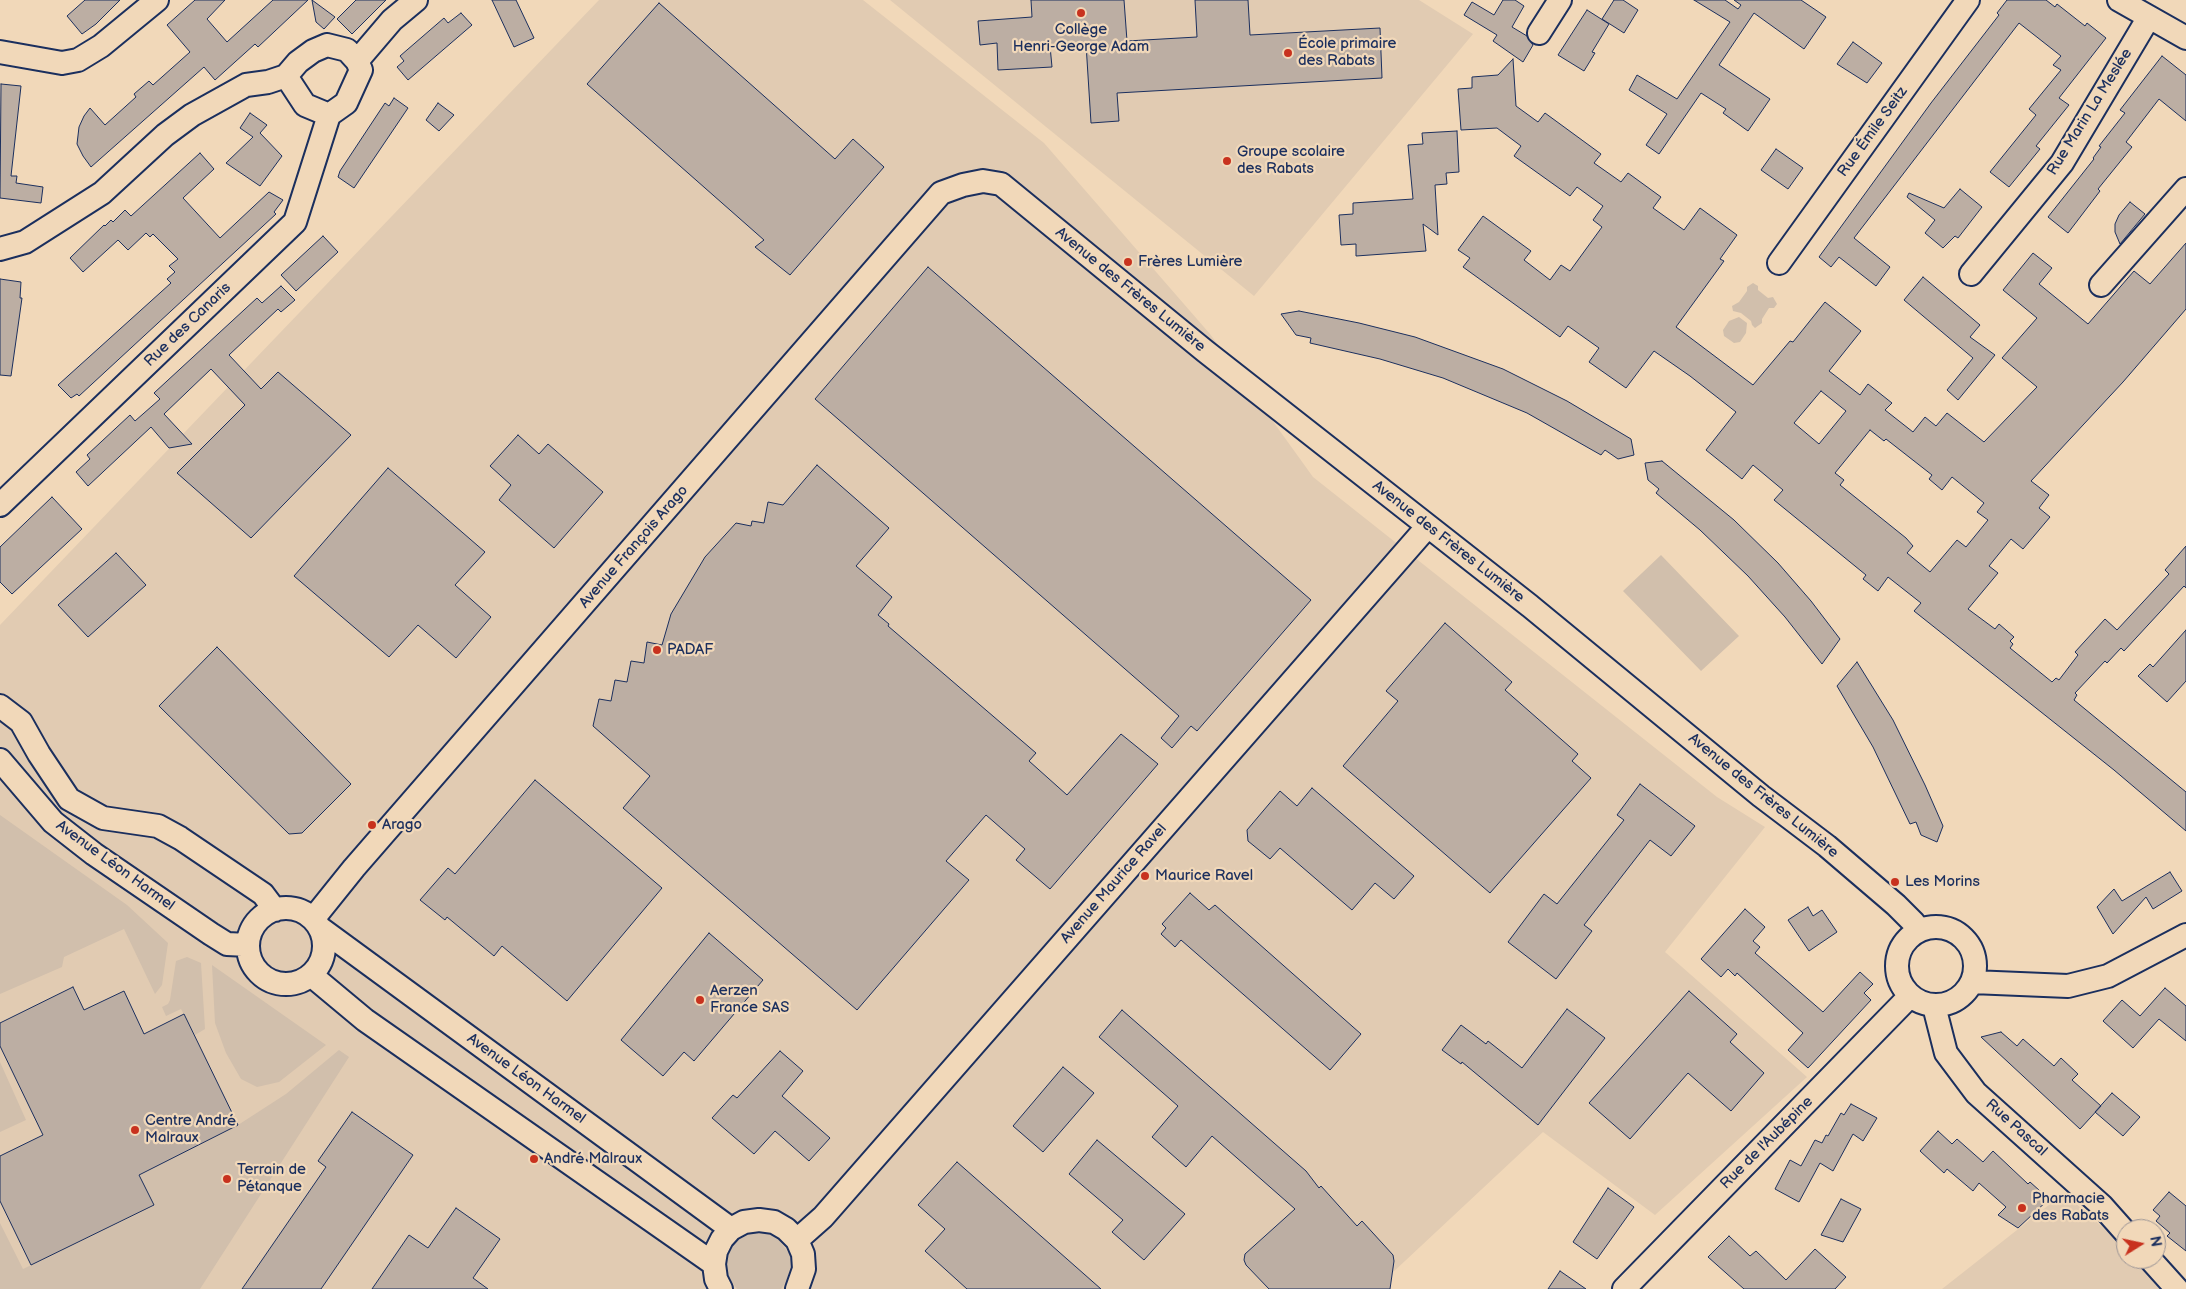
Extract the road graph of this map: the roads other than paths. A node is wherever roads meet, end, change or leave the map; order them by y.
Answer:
1 (158, 0) edge
2 (416, 0) edge
3 (1560, 0) edge
4 (1968, 0) edge
5 (2120, 0) edge
6 (2149, 17) junction
7 (1539, 33) dead end
8 (2186, 38) edge
9 (0, 52) edge
10 (358, 61) junction
11 (286, 76) junction
12 (329, 115) junction
13 (963, 185) joint
14 (2186, 190) edge
15 (0, 249) edge
16 (1779, 263) dead end
17 (1971, 274) dead end
18 (2101, 285) dead end
19 (0, 505) edge
20 (1428, 526) junction
21 (0, 706) edge
22 (0, 760) edge
23 (274, 910) junction
24 (316, 924) junction
25 (1916, 932) junction
26 (2186, 935) edge
27 (248, 945) junction
28 (311, 975) junction
29 (1972, 982) junction
30 (1910, 996) junction
31 (1934, 1006) junction
32 (2116, 1222) edge
33 (732, 1229) junction
34 (797, 1240) junction
35 (714, 1264) junction
36 (2159, 1269) edge
37 (721, 1289) edge
38 (797, 1289) edge
39 (1624, 1289) edge
40 (2177, 1289) edge

1 - 9 street
2 - 10 street
3 - 7 street
4 - 16 street, Rue Émile Seitz
5 - 6 street
6 - 8 street
6 - 17 street, Rue Marin La Meslée
10 - 11 street
10 - 12 street
11 - 12 street
11 - 15 street
12 - 19 street, Rue des Canaris
13 - 20 street, Avenue des Frères Lumière
13 - 24 street, Avenue François Arago
14 - 18 street
20 - 25 street, Avenue des Frères Lumière
20 - 34 street, Avenue Maurice Ravel
21 - 23 street, Avenue Léon Harmel
22 - 27 street, Avenue Léon Harmel
23 - 24 street
23 - 27 street
24 - 28 street
24 - 33 street, Avenue Léon Harmel
25 - 29 street
25 - 30 street
26 - 29 street
27 - 28 street
28 - 35 street
29 - 31 street
30 - 31 street
30 - 39 street, Rue de l'Aubépine
31 - 32 street, Rue Pascal
33 - 34 street
33 - 35 street
34 - 38 street
35 - 37 street
36 - 40 street

